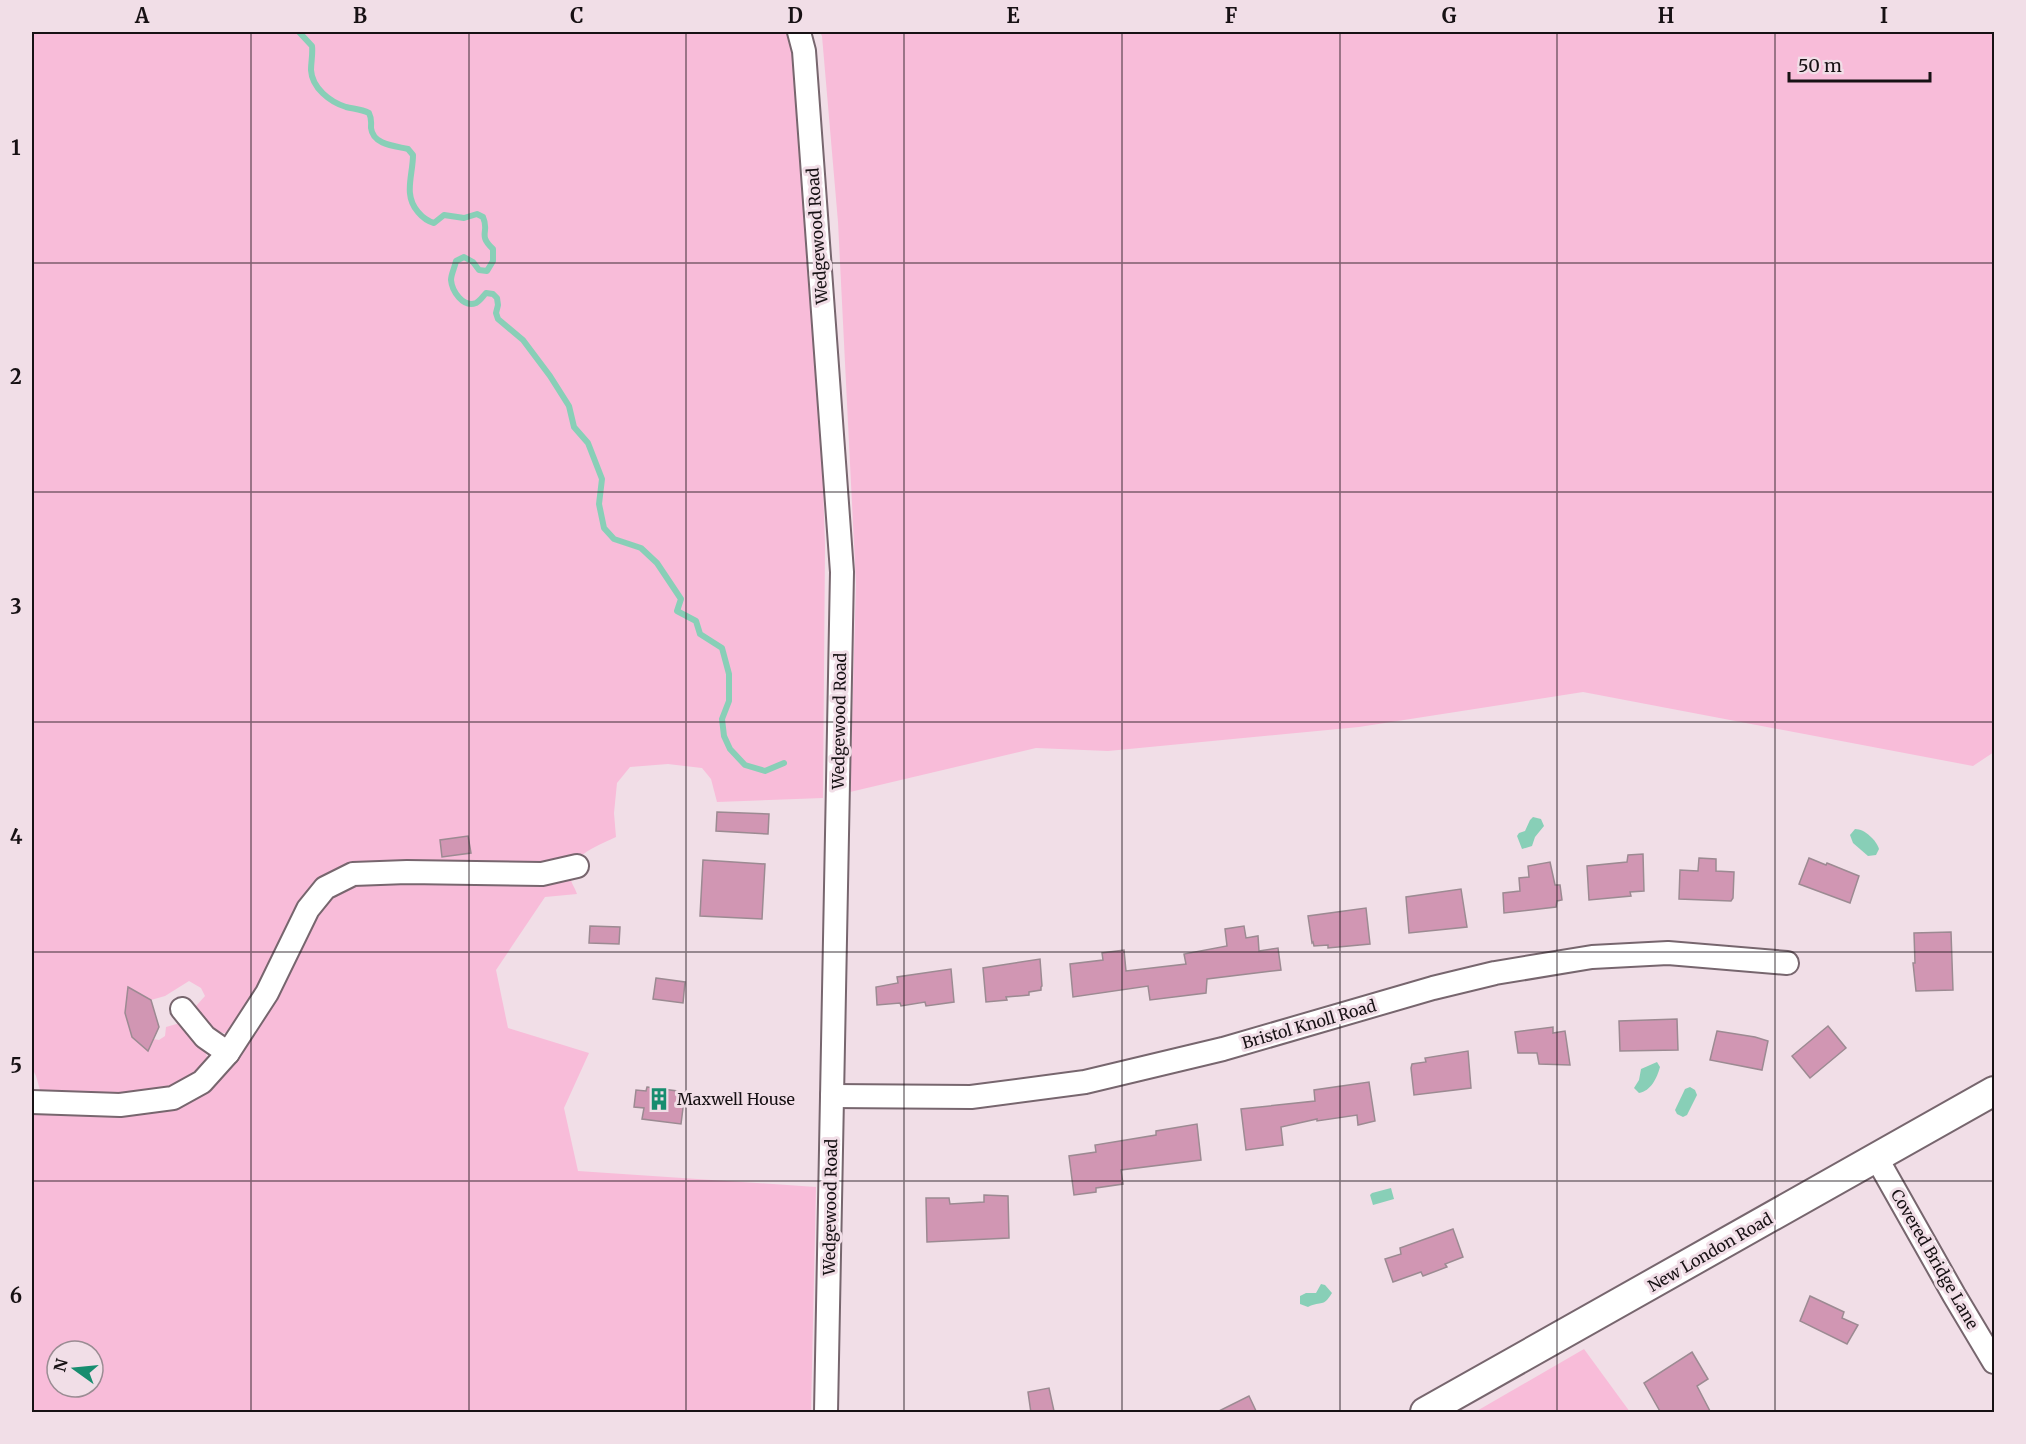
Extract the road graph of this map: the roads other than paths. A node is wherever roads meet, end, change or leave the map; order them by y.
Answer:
1 (799, 32) edge
2 (577, 866) dead end
3 (1787, 963) dead end
4 (182, 1009) dead end
5 (228, 1053) junction
6 (1995, 1091) edge
7 (832, 1096) junction
8 (32, 1102) edge
9 (1876, 1157) junction
10 (1995, 1362) edge
11 (826, 1413) edge
12 (1425, 1413) edge

1 - 7 street, Wedgewood Road
2 - 5 street
3 - 7 street, Bristol Knoll Road
4 - 5 street
5 - 8 street
6 - 9 main road, New London Road
7 - 11 street, Wedgewood Road
9 - 10 street, Covered Bridge Lane
9 - 12 main road, New London Road

